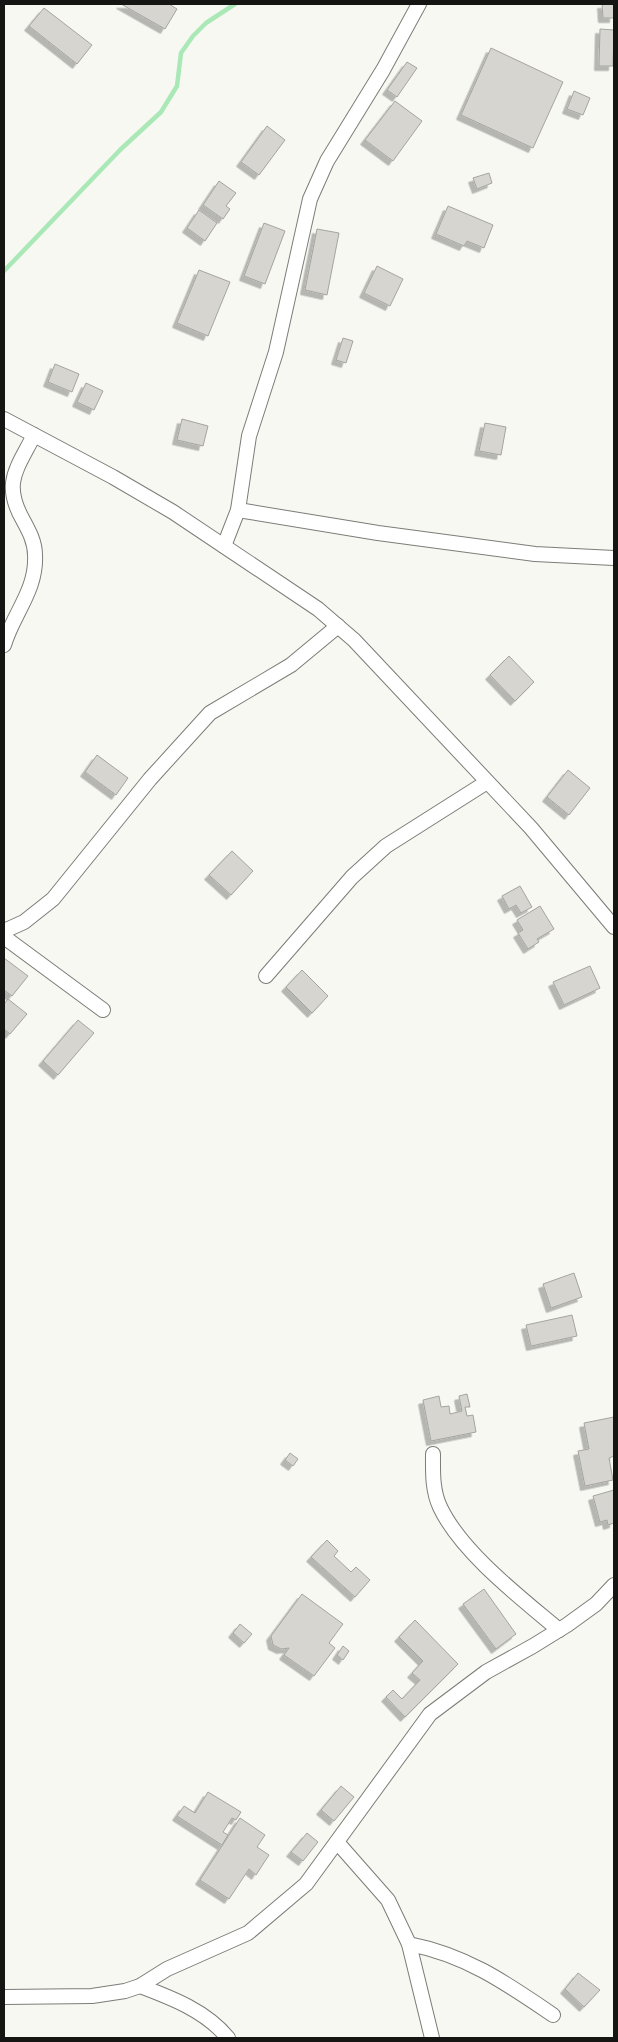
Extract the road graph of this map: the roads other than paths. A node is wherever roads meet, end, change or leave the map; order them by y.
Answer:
1 (419, 4) edge
2 (4, 419) edge
3 (34, 435) junction
4 (238, 510) junction
5 (224, 546) junction
6 (614, 558) edge
7 (338, 626) junction
8 (4, 645) edge
9 (488, 782) junction
10 (614, 927) edge
11 (4, 931) edge
12 (4, 938) edge
13 (266, 976) dead end
14 (103, 1010) dead end
15 (433, 1454) dead end
16 (614, 1585) edge
17 (559, 1630) junction
18 (337, 1842) junction
19 (409, 1944) junction
20 (140, 1986) junction
21 (4, 1997) edge
22 (554, 2015) dead end
23 (228, 2038) edge
24 (432, 2038) edge

1 - 4 street
2 - 3 street
3 - 5 street
3 - 8 street
4 - 5 street
4 - 6 street
5 - 7 street
7 - 9 street
7 - 11 street
9 - 10 street
9 - 13 street
12 - 14 street
15 - 17 street
16 - 17 street
17 - 18 street
18 - 19 street
18 - 20 street
19 - 22 street
19 - 24 street
20 - 21 street
20 - 23 street

